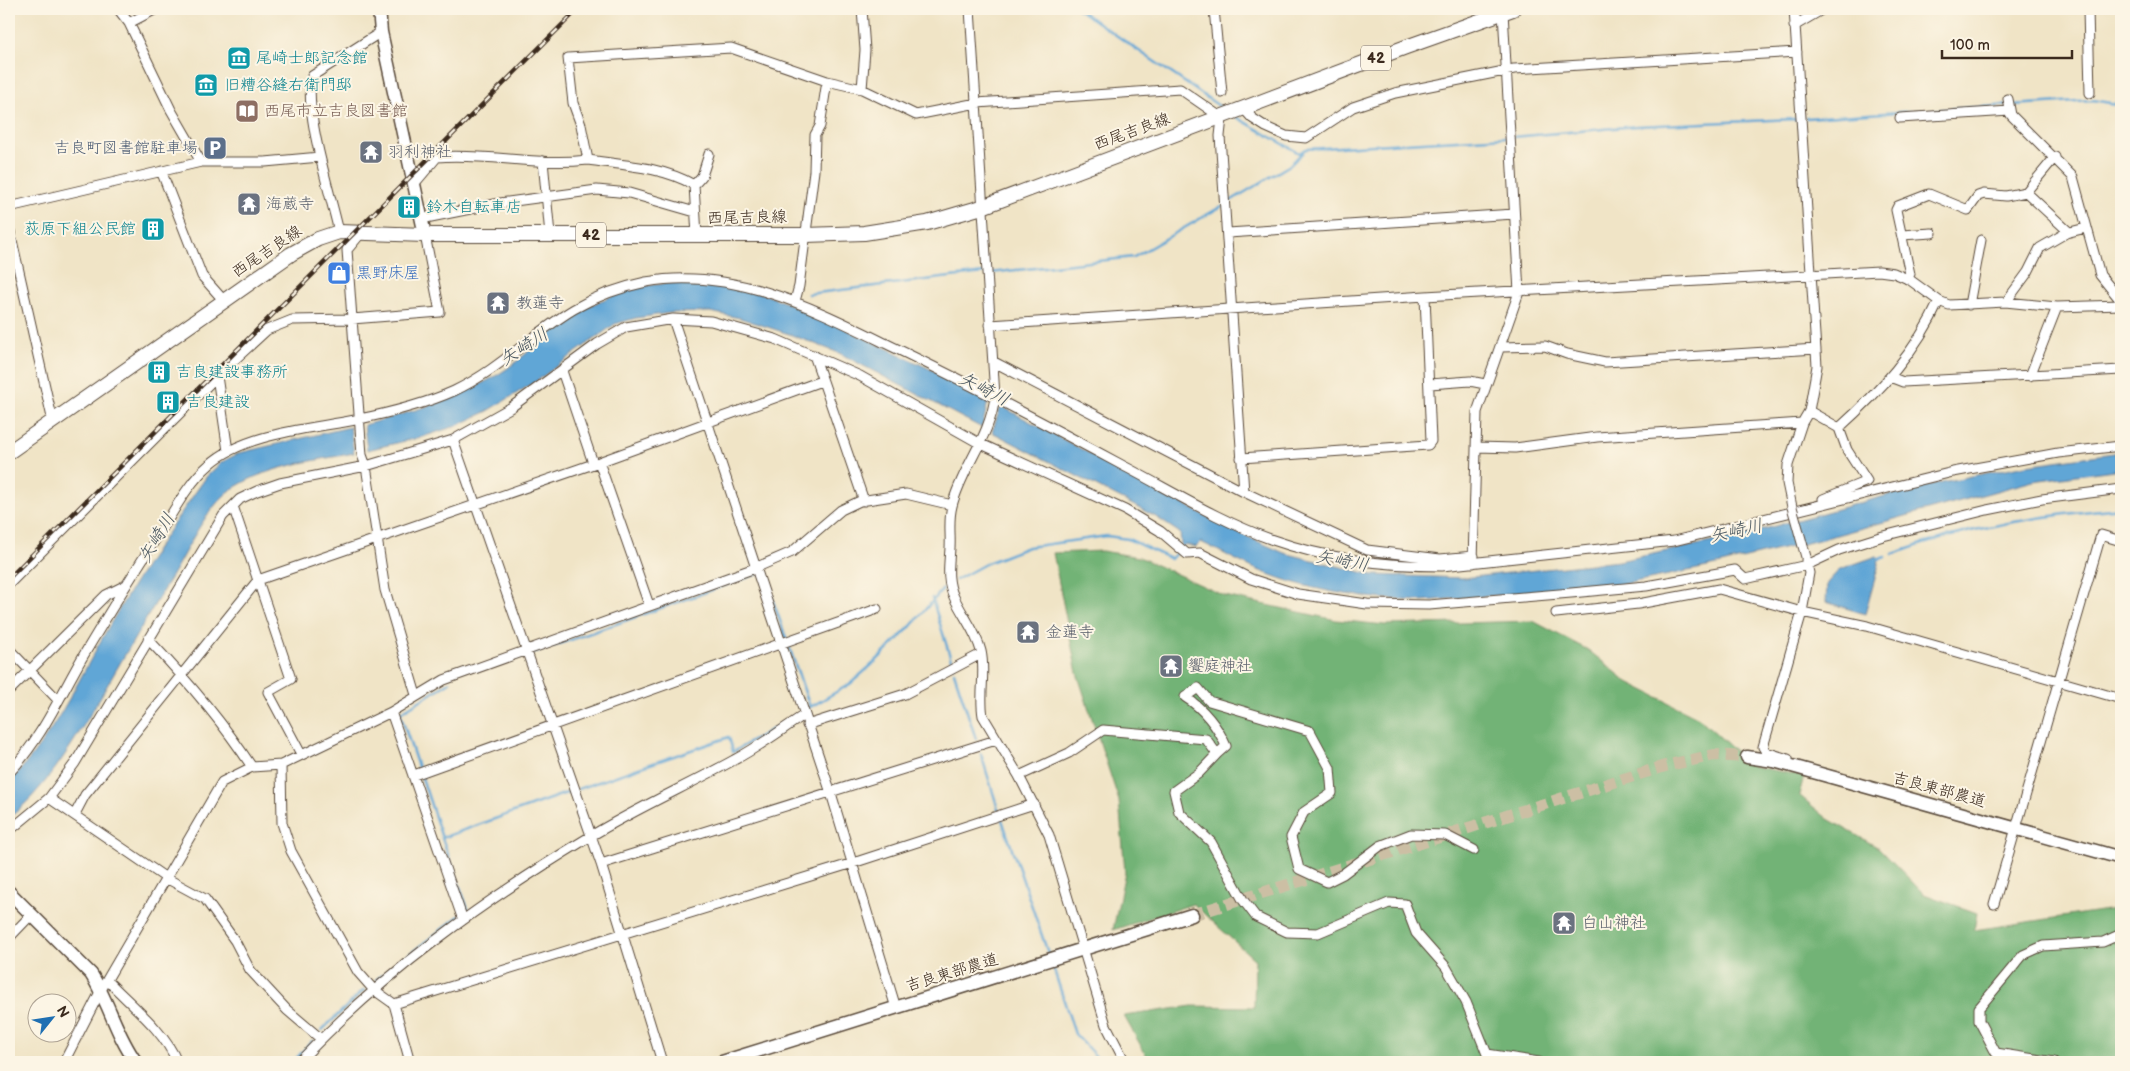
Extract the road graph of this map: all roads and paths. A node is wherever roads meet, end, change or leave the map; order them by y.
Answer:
1 (118, 9) edge
2 (156, 9) edge
3 (379, 9) edge
4 (862, 9) edge
5 (970, 9) edge
6 (1214, 9) edge
7 (1794, 9) edge
8 (1823, 9) edge
9 (2088, 9) edge
10 (1507, 10) edge
11 (129, 23) junction
12 (1794, 26) junction
13 (381, 32) junction
14 (1797, 52) junction
15 (1505, 72) junction
16 (826, 81) junction
17 (862, 89) junction
18 (2090, 92) dead end
19 (1222, 93) dead end
20 (2008, 99) dead end
21 (977, 103) junction
22 (1243, 110) junction
23 (2010, 110) junction
24 (1222, 118) junction
25 (1900, 118) dead end
26 (709, 154) dead end
27 (320, 156) junction
28 (2055, 157) junction
29 (543, 160) junction
30 (588, 160) junction
31 (202, 162) junction
32 (162, 173) junction
33 (415, 183) junction
34 (694, 185) junction
35 (2026, 192) junction
36 (546, 196) junction
37 (9, 207) edge
38 (982, 207) junction
39 (695, 212) junction
40 (1514, 214) junction
41 (422, 219) junction
42 (9, 226) edge
43 (2086, 228) junction
44 (339, 232) junction
45 (362, 232) junction
46 (1932, 232) dead end
47 (2068, 232) junction
48 (1228, 233) junction
49 (424, 235) junction
50 (550, 235) junction
51 (806, 235) junction
52 (1902, 235) junction
53 (697, 236) junction
54 (1981, 240) dead end
55 (1810, 276) junction
56 (1907, 279) junction
57 (1519, 292) junction
58 (1426, 296) junction
59 (2121, 300) edge
60 (1939, 301) junction
61 (225, 302) junction
62 (795, 302) junction
63 (2006, 302) junction
64 (1969, 304) junction
65 (2121, 305) edge
66 (2057, 307) junction
67 (1232, 310) junction
68 (352, 319) junction
69 (673, 319) junction
70 (990, 326) junction
71 (1501, 347) junction
72 (1816, 349) junction
73 (814, 355) junction
74 (994, 362) junction
75 (2121, 370) edge
76 (562, 371) junction
77 (217, 376) junction
78 (2030, 376) junction
79 (1890, 377) junction
80 (822, 381) junction
81 (1430, 384) junction
82 (1486, 384) junction
83 (994, 401) junction
84 (1810, 411) junction
85 (53, 422) junction
86 (709, 422) junction
87 (1802, 422) junction
88 (359, 423) junction
89 (1839, 428) junction
90 (453, 440) junction
91 (980, 443) junction
92 (2121, 446) edge
93 (1477, 447) junction
94 (228, 451) junction
95 (9, 452) edge
96 (1241, 458) junction
97 (596, 463) junction
98 (366, 466) junction
99 (2121, 489) edge
100 (1244, 492) junction
101 (864, 501) junction
102 (1820, 503) junction
103 (477, 505) junction
104 (952, 505) junction
105 (233, 506) junction
106 (376, 540) junction
107 (2121, 541) edge
108 (1474, 560) junction
109 (1806, 561) junction
110 (756, 568) junction
111 (258, 580) junction
112 (9, 584) edge
113 (126, 585) junction
114 (648, 605) junction
115 (877, 609) dead end
116 (1802, 612) junction
117 (1556, 613) dead end
118 (148, 639) junction
119 (782, 642) junction
120 (9, 649) edge
121 (526, 651) junction
122 (982, 654) junction
123 (29, 672) junction
124 (182, 676) junction
125 (2058, 680) junction
126 (9, 691) edge
127 (416, 695) junction
128 (2121, 698) edge
129 (58, 700) junction
130 (391, 712) junction
131 (806, 720) junction
132 (551, 724) junction
133 (996, 740) junction
134 (301, 754) junction
135 (1217, 754) junction
136 (1747, 757) tunnel mouth
137 (281, 765) junction
138 (252, 767) junction
139 (1800, 769) junction
140 (9, 773) edge
141 (414, 775) junction
142 (1019, 776) junction
143 (831, 793) junction
144 (49, 798) junction
145 (1034, 804) junction
146 (74, 814) junction
147 (2014, 828) junction
148 (9, 831) edge
149 (592, 836) junction
150 (1474, 850) dead end
151 (2121, 858) edge
152 (853, 863) junction
153 (601, 864) junction
154 (166, 878) junction
155 (9, 892) edge
156 (1994, 904) dead end
157 (31, 914) junction
158 (1192, 915) tunnel mouth
159 (463, 920) junction
160 (622, 934) junction
161 (2121, 934) edge
162 (9, 938) edge
163 (1083, 951) junction
164 (104, 985) junction
165 (373, 989) junction
166 (394, 1004) junction
167 (896, 1008) junction
168 (321, 1039) junction
169 (64, 1062) edge
170 (136, 1062) edge
171 (177, 1062) edge
172 (300, 1062) edge
173 (410, 1062) edge
174 (662, 1062) edge
175 (722, 1062) edge
176 (1125, 1062) edge
177 (1539, 1062) edge
178 (2054, 1062) edge

1 - 11 street
2 - 11 street
3 - 13 street
4 - 17 street
5 - 21 street
6 - 19 street
7 - 12 street
8 - 12 street
9 - 18 street
10 - 15 street
10 - 22 main road, 西尾吉良線 / 42
11 - 31 street
12 - 14 street
13 - 27 street
13 - 33 street
14 - 15 street
14 - 55 street
15 - 22 street
15 - 40 street
16 - 17 street
16 - 30 street
16 - 51 street
17 - 21 street
20 - 23 street
21 - 24 street
21 - 38 street
22 - 24 main road, 西尾吉良線 / 42
23 - 25 street
23 - 28 street
24 - 38 main road, 西尾吉良線 / 42
24 - 48 street
26 - 34 street
27 - 31 street
27 - 44 street
28 - 35 street
28 - 43 street
29 - 30 street
29 - 33 street
29 - 36 street
30 - 34 street
31 - 32 street
32 - 37 street
32 - 61 street
33 - 41 street
34 - 39 street
35 - 47 street
35 - 52 street
36 - 39 street
36 - 41 street
36 - 50 street
38 - 51 main road, 西尾吉良線 / 42
38 - 70 street
39 - 53 street
40 - 48 street
40 - 57 street
41 - 49 street
42 - 85 street
43 - 47 street
43 - 59 street
44 - 45 main road, 西尾吉良線 / 42
44 - 61 main road, 西尾吉良線 / 42
45 - 49 main road, 西尾吉良線 / 42
45 - 68 street
46 - 52 street
47 - 63 street
48 - 67 street
49 - 50 main road, 西尾吉良線 / 42
49 - 68 street
50 - 53 main road, 西尾吉良線 / 42
51 - 53 main road, 西尾吉良線 / 42
51 - 62 street
52 - 56 street
54 - 64 street
55 - 56 street
55 - 57 street
55 - 72 street
56 - 60 street
57 - 58 street
57 - 71 street
58 - 67 street
58 - 81 street
60 - 64 street
60 - 79 street
61 - 85 main road, 西尾吉良線 / 42
62 - 83 street
62 - 88 street
63 - 64 street
63 - 66 street
65 - 66 street
66 - 78 street
67 - 70 street
67 - 96 street
68 - 77 street
68 - 88 street
69 - 73 street
69 - 76 street
69 - 86 street
70 - 74 street
71 - 72 street
71 - 82 street
72 - 84 street
73 - 80 street
73 - 91 street
74 - 83 street
74 - 100 street
75 - 78 street
76 - 90 street
76 - 97 street
77 - 94 street
77 - 112 street
78 - 79 street
79 - 89 street
80 - 86 street
80 - 101 street
81 - 82 street
81 - 96 street
82 - 93 street
83 - 91 street
83 - 108 street
84 - 87 street
84 - 89 street
85 - 95 main road, 西尾吉良線 / 42
86 - 97 street
86 - 110 street
87 - 93 street
87 - 109 street, bridge
88 - 94 street
88 - 98 street
89 - 102 street
90 - 98 street
90 - 103 street
91 - 104 street
91 - 109 street
92 - 102 street
93 - 108 street
94 - 113 street
96 - 100 street
97 - 103 street
97 - 114 street
98 - 105 street
98 - 106 street
99 - 109 street
100 - 108 street
101 - 104 street
101 - 110 street
102 - 108 street
103 - 106 street
103 - 121 street
104 - 122 street
105 - 111 street
105 - 118 street
106 - 111 street
106 - 127 street
107 - 125 street
109 - 116 street
110 - 114 street
110 - 119 street
111 - 124 street
111 - 134 street
113 - 123 street
113 - 129 street
114 - 121 street
115 - 119 street
116 - 117 street
116 - 125 street
116 - 139 street
118 - 124 street
118 - 144 street
119 - 131 street
119 - 132 street
120 - 123 street
121 - 127 street
121 - 132 street
122 - 131 street
122 - 133 street
123 - 126 street
123 - 129 street
124 - 138 street
124 - 146 street
125 - 128 street
125 - 147 street
127 - 130 street
129 - 140 street
130 - 134 street
130 - 141 street
131 - 143 street
131 - 149 street
132 - 141 street
132 - 149 street
133 - 142 street
133 - 143 street
134 - 137 street
135 - 142 street
135 - 150 street
135 - 177 street
136 - 139 street, 吉良東部農道
137 - 138 street
137 - 165 street
138 - 154 street
139 - 147 street, 吉良東部農道
141 - 159 street
142 - 145 street
143 - 152 street
143 - 153 street
144 - 146 street
144 - 148 street
145 - 152 street
145 - 163 street
146 - 154 street
147 - 151 street, 吉良東部農道
147 - 156 street
149 - 153 street
149 - 159 street
152 - 160 street
152 - 167 street
153 - 160 street
154 - 164 street
154 - 168 street
155 - 157 street
157 - 162 street
157 - 164 street
158 - 163 street, 吉良東部農道
159 - 165 street
160 - 166 street
160 - 174 street
161 - 178 street
163 - 167 street, 吉良東部農道
163 - 176 street
164 - 169 street
164 - 170 street
164 - 171 street
165 - 166 street
165 - 168 street
166 - 173 street
167 - 175 street, 吉良東部農道
168 - 172 street

